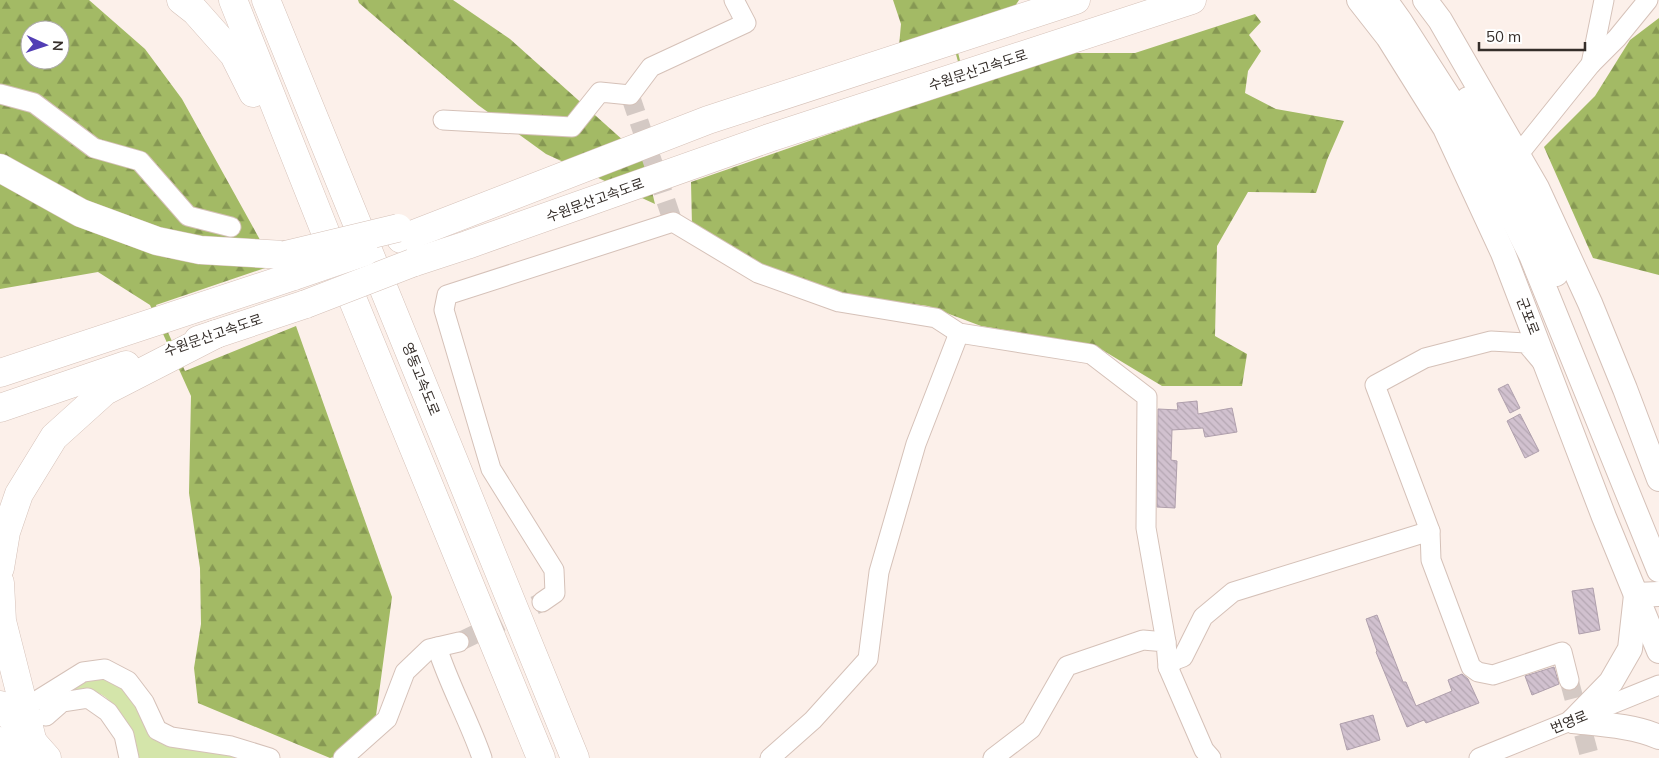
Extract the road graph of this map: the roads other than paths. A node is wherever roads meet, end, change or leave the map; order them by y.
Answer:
1 (182, 0) edge
2 (233, 0) edge
3 (266, 0) edge
4 (734, 0) edge
5 (1076, 0) edge
6 (1192, 0) edge
7 (1359, 0) edge
8 (1385, 0) edge
9 (1404, 0) edge
10 (1426, 0) edge
11 (1604, 0) edge
12 (1648, 0) edge
13 (1591, 64) junction
14 (0, 94) edge
15 (443, 120) dead end
16 (1518, 155) junction
17 (0, 168) edge
18 (231, 227) dead end
19 (404, 243) junction
20 (334, 254) junction
21 (289, 266) junction
22 (959, 333) junction
23 (216, 334) junction
24 (1549, 371) junction
25 (0, 373) edge
26 (0, 408) edge
27 (1658, 476) edge
28 (1430, 531) junction
29 (1659, 531) edge
30 (0, 568) edge
31 (1659, 570) edge
32 (0, 583) edge
33 (1659, 594) edge
34 (1636, 595) junction
35 (542, 602) tunnel mouth
36 (459, 642) tunnel mouth
37 (1166, 642) junction
38 (437, 647) junction
39 (1659, 652) edge
40 (1168, 667) junction
41 (1569, 680) tunnel mouth
42 (1659, 685) edge
43 (0, 704) edge
44 (1573, 720) junction
45 (0, 732) edge
46 (1659, 737) edge
47 (24, 751) edge
48 (1207, 755) edge
49 (129, 758) edge
50 (270, 758) edge
51 (343, 758) edge
52 (482, 758) edge
53 (541, 758) edge
54 (575, 758) edge
55 (770, 758) edge
56 (993, 758) edge
57 (1479, 758) edge

1 - 20 highway
2 - 20 highway
3 - 54 highway, 영동고속도로
4 - 15 street
5 - 19 highway, 수원문산고속도로
6 - 19 highway, 수원문산고속도로
7 - 24 main road, 군포로
8 - 31 main road, 군포로
9 - 29 main road
10 - 16 main road
11 - 13 street
12 - 13 street
13 - 16 street
14 - 18 street
16 - 27 main road
17 - 21 highway
19 - 21 highway, 수원문산고속도로, bridge
19 - 23 highway, 수원문산고속도로, bridge
20 - 53 highway
21 - 25 highway, 수원문산고속도로
22 - 35 street
22 - 37 street
22 - 55 street
23 - 26 highway, 수원문산고속도로
23 - 30 highway
24 - 28 street
24 - 34 main road, 군포로
28 - 40 street
28 - 41 street
32 - 47 highway
33 - 34 main road
34 - 39 main road, 군포로
34 - 44 main road
36 - 38 street
37 - 40 street
37 - 56 street
38 - 51 street
38 - 52 street
40 - 48 street
42 - 44 street, 번영로
43 - 47 highway
44 - 46 main road
44 - 57 street, 번영로
45 - 47 highway
49 - 50 street

